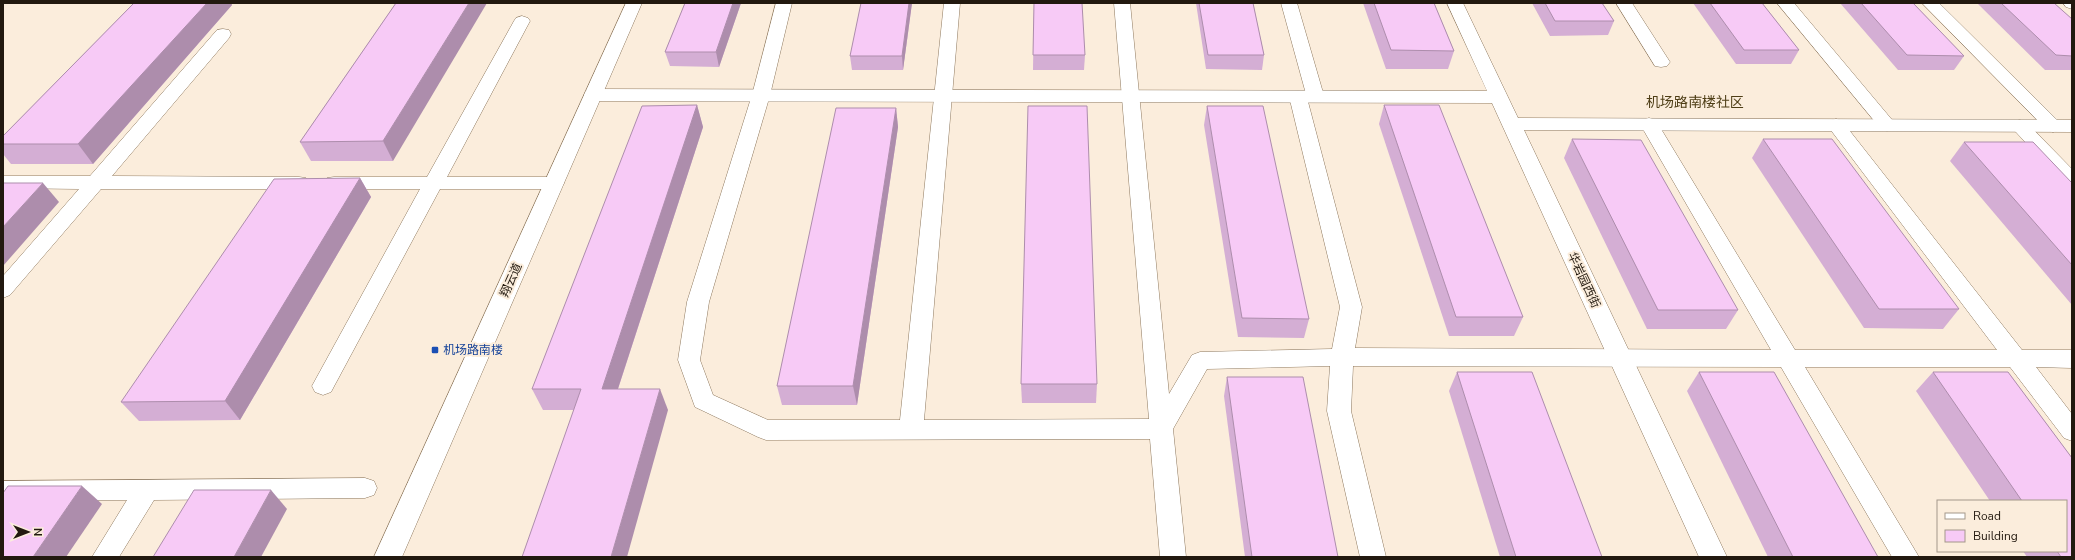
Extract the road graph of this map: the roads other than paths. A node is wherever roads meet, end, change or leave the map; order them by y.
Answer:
1 (634, 3) edge
2 (784, 3) edge
3 (952, 3) edge
4 (1122, 3) edge
5 (1289, 3) edge
6 (1455, 3) edge
7 (1624, 3) edge
8 (1785, 3) edge
9 (1930, 3) edge
10 (522, 21) dead end
11 (224, 34) dead end
12 (1661, 62) dead end
13 (593, 95) junction
14 (761, 95) junction
15 (943, 96) junction
16 (1130, 96) junction
17 (1306, 96) junction
18 (1499, 97) junction
19 (1511, 124) junction
20 (1649, 124) junction
21 (1836, 125) junction
22 (1887, 126) junction
23 (2020, 126) junction
24 (2063, 126) edge
25 (2072, 181) edge
26 (3, 182) edge
27 (95, 183) junction
28 (433, 183) junction
29 (554, 183) junction
30 (3, 290) edge
31 (1342, 357) junction
32 (1620, 358) junction
33 (1788, 358) junction
34 (2017, 359) junction
35 (2072, 359) edge
36 (323, 386) dead end
37 (1161, 429) junction
38 (911, 430) junction
39 (2072, 431) edge
40 (365, 488) dead end
41 (148, 489) junction
42 (3, 490) edge
43 (105, 557) edge
44 (388, 557) edge
45 (1173, 557) edge
46 (1373, 557) edge
47 (1713, 557) edge
48 (1906, 557) edge

1 - 13 street, 翔云道
2 - 14 lane
3 - 15 lane
4 - 16 lane
5 - 17 lane
6 - 18 street, 华岩园西街
7 - 12 lane
8 - 22 lane
9 - 24 lane
10 - 28 lane
11 - 27 lane
13 - 14 street
13 - 29 street, 翔云道
14 - 15 street
14 - 38 lane
15 - 16 street
15 - 38 lane
16 - 17 street
16 - 37 lane
17 - 18 street
17 - 31 lane
18 - 19 street, 华岩园西街
19 - 20 street
19 - 32 street, 华岩园西街
20 - 21 street
20 - 33 lane
21 - 22 street
21 - 34 lane
22 - 23 street
23 - 24 street
23 - 25 lane
26 - 27 lane
27 - 28 lane
27 - 30 lane
28 - 29 lane
28 - 36 lane
29 - 44 street, 翔云道
31 - 32 lane
31 - 37 lane
31 - 46 lane
32 - 33 lane
32 - 47 street, 华岩园西街
33 - 34 lane
33 - 48 lane
34 - 35 lane
34 - 39 lane
37 - 38 lane
37 - 45 lane
40 - 41 lane
41 - 42 lane
41 - 43 lane

